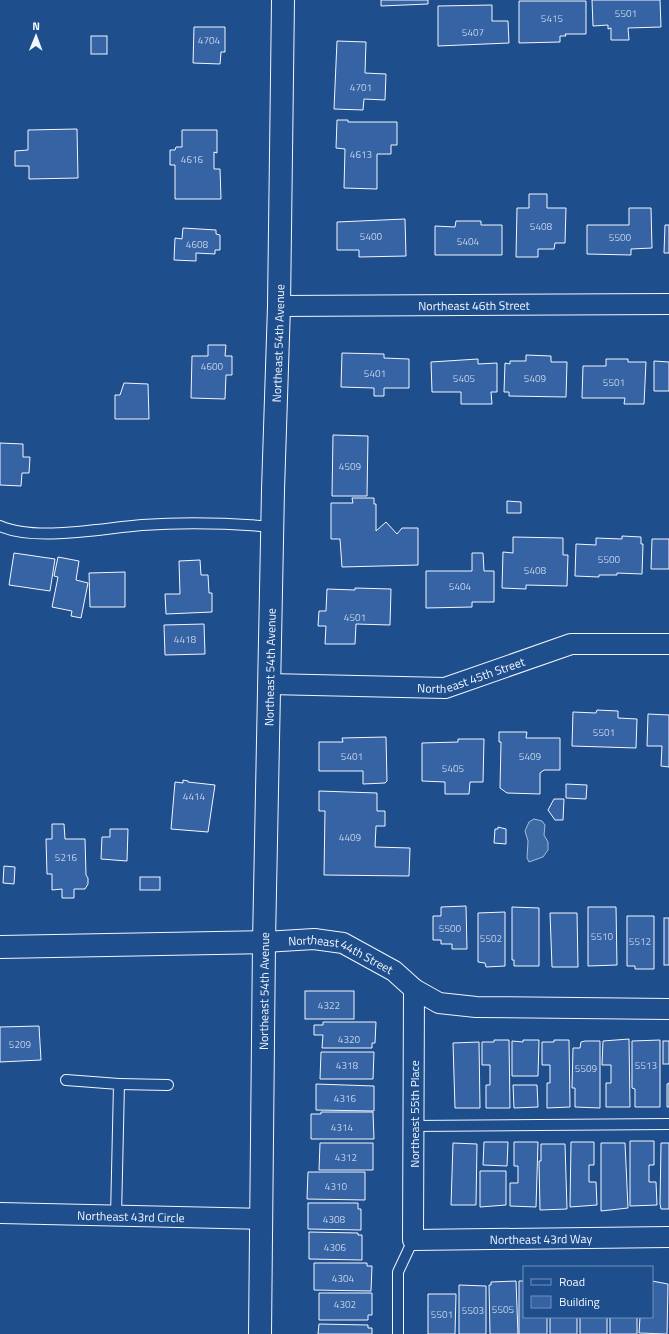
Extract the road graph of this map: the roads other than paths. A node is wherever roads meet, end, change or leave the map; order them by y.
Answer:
1 (283, 0) edge
2 (669, 304) edge
3 (279, 306) junction
4 (0, 526) edge
5 (273, 527) junction
6 (669, 644) edge
7 (269, 684) junction
8 (264, 942) junction
9 (0, 946) edge
10 (414, 989) junction
11 (669, 1009) edge
12 (66, 1080) dead end
13 (119, 1084) junction
14 (168, 1086) dead end
15 (669, 1124) edge
16 (414, 1126) junction
17 (0, 1213) edge
18 (116, 1216) junction
19 (262, 1219) junction
20 (669, 1237) edge
21 (413, 1240) junction
22 (260, 1334) edge
23 (398, 1334) edge

1 - 3 street, Northeast 54th Avenue
2 - 3 street, Northeast 46th Street
3 - 5 street, Northeast 54th Avenue
4 - 5 lane
5 - 7 street, Northeast 54th Avenue
6 - 7 street, Northeast 45th Street
7 - 8 street, Northeast 54th Avenue
8 - 9 street, Northeast 44th Street
8 - 10 street, Northeast 44th Street
8 - 19 street, Northeast 54th Avenue
10 - 11 street, Northeast 44th Street
10 - 16 street, Northeast 55th Place
12 - 13 lane
13 - 14 lane
13 - 18 lane
15 - 16 lane
16 - 21 street, Northeast 55th Place
17 - 18 street, Northeast 43rd Circle
18 - 19 street, Northeast 43rd Circle
19 - 22 street, Northeast 54th Avenue
20 - 21 street, Northeast 43rd Way
21 - 23 lane

